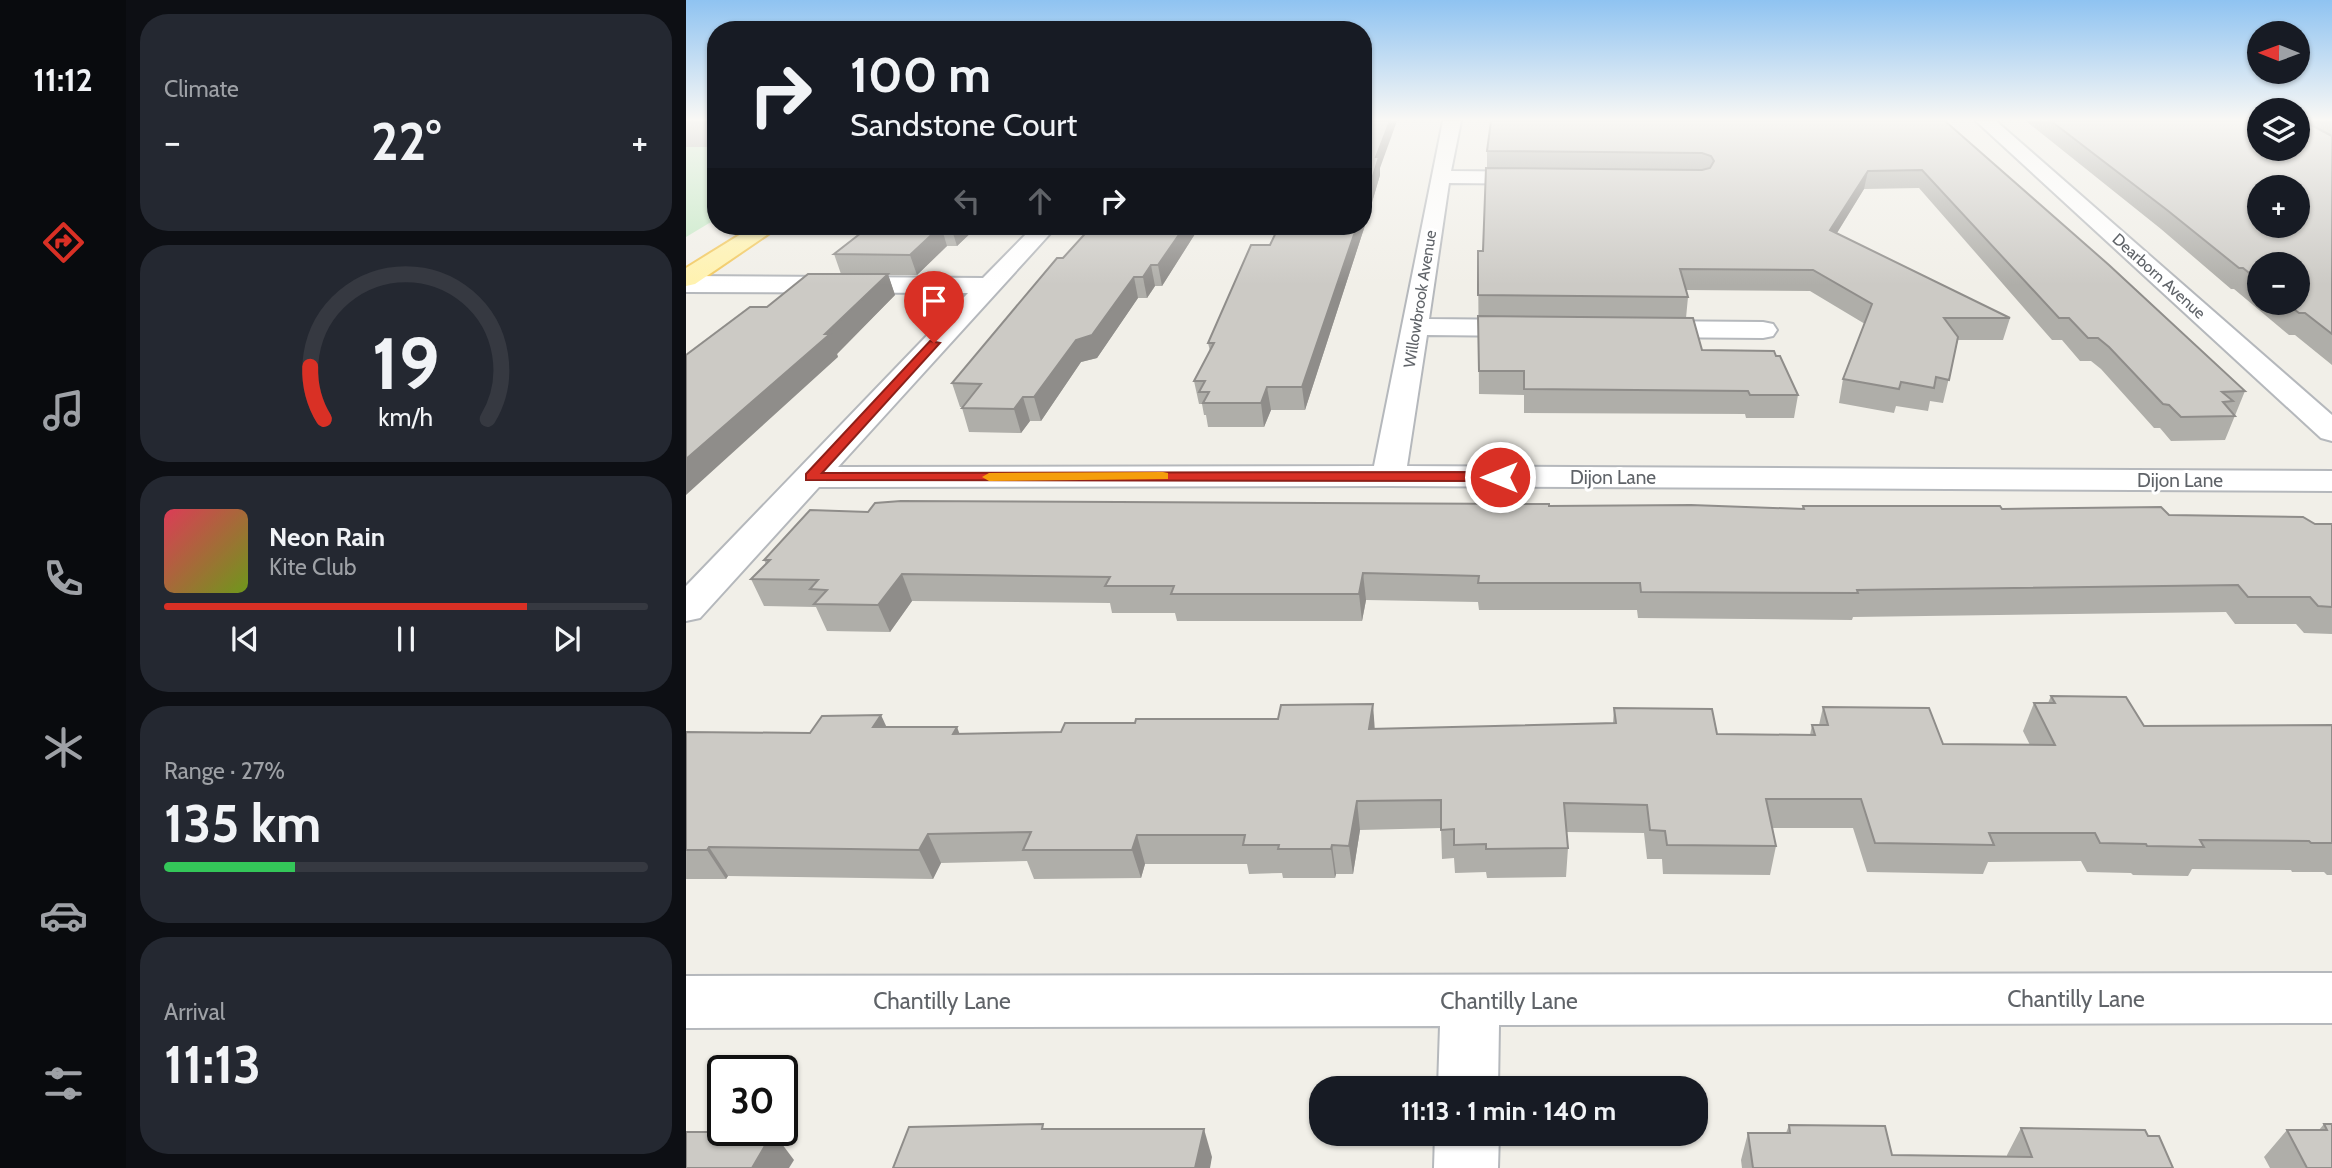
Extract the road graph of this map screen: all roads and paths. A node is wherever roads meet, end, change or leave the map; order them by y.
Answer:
1 (2046, 176) edge
2 (1440, 177) joint
3 (1563, 178) edge
4 (755, 235) edge
5 (1037, 235) edge
6 (686, 281) edge
7 (987, 286) junction
8 (1416, 327) junction
9 (1555, 328) edge
10 (1611, 328) edge
11 (1763, 330) dead end
12 (2332, 431) edge
13 (1389, 476) junction
14 (811, 477) junction
15 (2332, 481) edge
16 (686, 609) edge
17 (2332, 998) edge
18 (1470, 1001) junction
19 (686, 1002) edge
20 (1468, 1076) edge
21 (1466, 1146) edge
22 (1466, 1168) edge

1 - 12 street, Dearborn Avenue
2 - 3 street
2 - 8 street, Willowbrook Avenue
4 - 6 main road
5 - 7 street
6 - 7 street
7 - 14 street
8 - 9 street
8 - 13 street, Willowbrook Avenue
10 - 11 street
13 - 14 street, Dijon Lane
13 - 15 street, Dijon Lane
14 - 16 street
17 - 18 street, Chantilly Lane
18 - 19 street, Chantilly Lane
18 - 20 street
21 - 22 street

